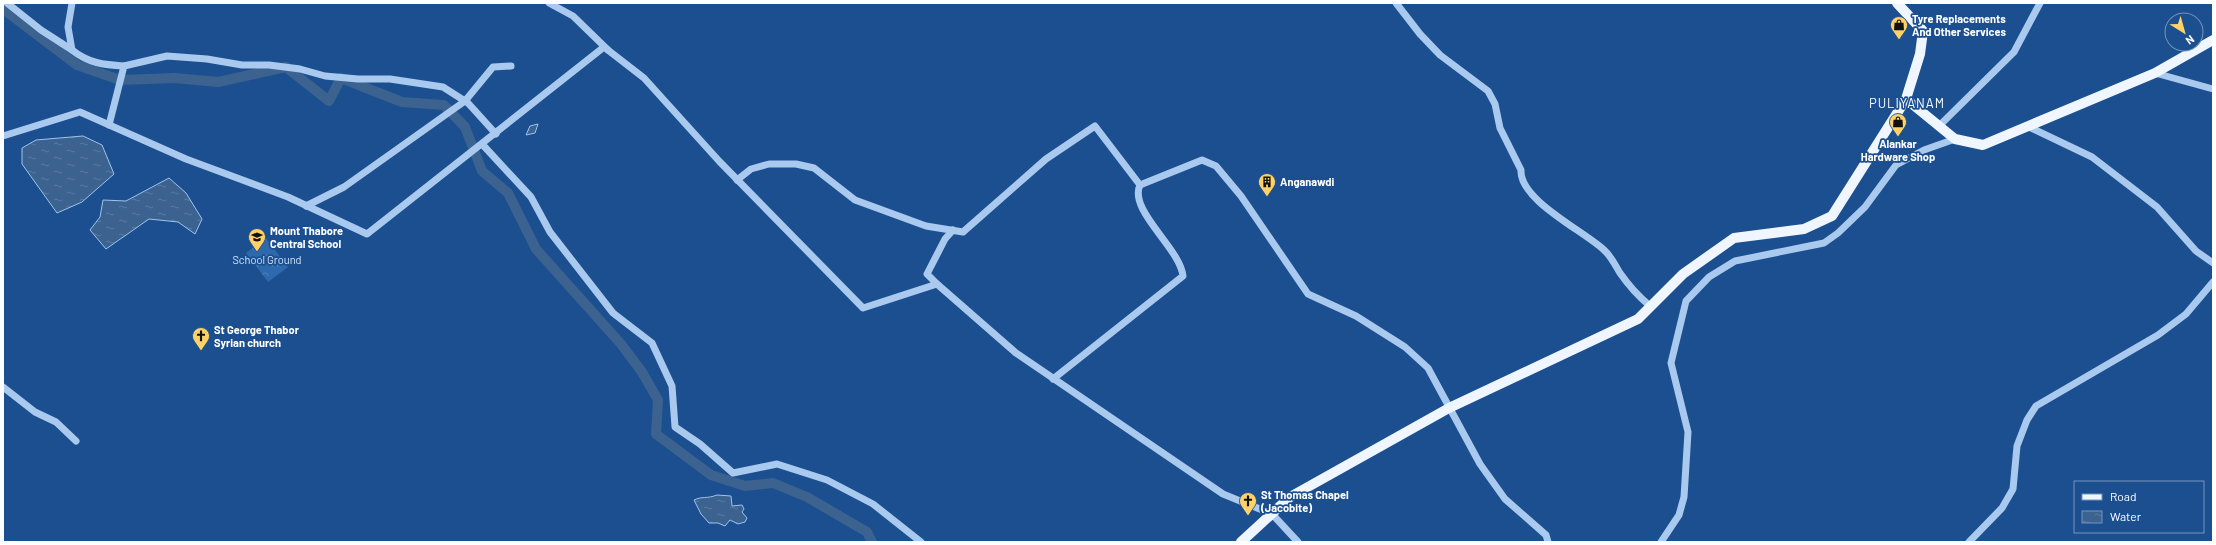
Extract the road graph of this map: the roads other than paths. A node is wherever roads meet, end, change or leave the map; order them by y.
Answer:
1 (7, 3) edge
2 (72, 3) edge
3 (549, 3) edge
4 (1396, 3) edge
5 (1897, 3) edge
6 (2040, 3) edge
7 (2213, 40) edge
8 (72, 50) junction
9 (608, 50) junction
10 (124, 66) junction
11 (511, 66) dead end
12 (2155, 73) junction
13 (2213, 89) edge
14 (1906, 99) junction
15 (466, 101) junction
16 (110, 125) junction
17 (1940, 125) junction
18 (2027, 126) junction
19 (496, 134) junction
20 (3, 136) edge
21 (1955, 139) junction
22 (482, 144) junction
23 (737, 180) junction
24 (1140, 185) junction
25 (306, 206) junction
26 (953, 230) junction
27 (2213, 263) edge
28 (2213, 282) edge
29 (937, 284) junction
30 (1650, 306) junction
31 (1053, 379) junction
32 (3, 388) edge
33 (1450, 408) junction
34 (76, 441) dead end
35 (1272, 514) junction
36 (921, 542) edge
37 (1241, 542) edge
38 (1298, 542) edge
39 (1548, 542) edge
40 (1661, 542) edge
41 (1969, 542) edge

1 - 8 street
2 - 8 street
3 - 9 street
4 - 30 street
5 - 14 main road
6 - 17 street
7 - 12 main road
8 - 10 street
9 - 19 street
9 - 23 street
10 - 15 street
10 - 16 street
11 - 15 street
12 - 13 street
12 - 18 main road
14 - 17 main road
14 - 30 main road
15 - 19 street
15 - 25 street
16 - 20 street
16 - 25 street
17 - 21 main road
18 - 21 main road
18 - 27 street
19 - 22 street
21 - 40 street
22 - 25 street
22 - 36 street
23 - 26 street
23 - 29 street
24 - 26 street
24 - 31 street
24 - 33 street
26 - 29 street
28 - 41 street
29 - 31 street
30 - 33 main road
31 - 35 street
32 - 34 street
33 - 35 main road
33 - 39 street
35 - 37 main road
35 - 38 street

